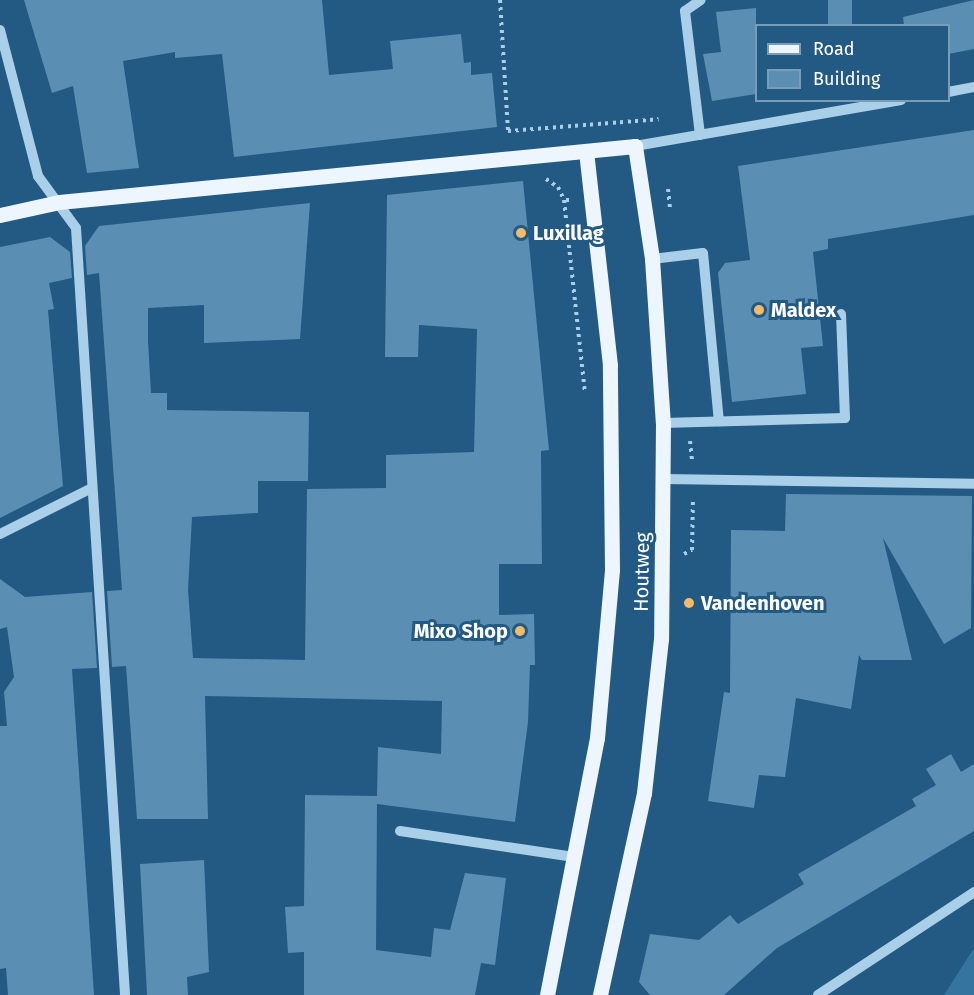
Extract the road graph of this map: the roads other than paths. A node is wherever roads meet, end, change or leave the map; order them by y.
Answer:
1 (701, 0) edge
2 (0, 30) edge
3 (974, 87) edge
4 (950, 92) edge
5 (890, 102) edge
6 (700, 135) junction
7 (635, 147) junction
8 (586, 152) junction
9 (59, 202) junction
10 (0, 215) edge
11 (652, 259) junction
12 (840, 314) dead end
13 (719, 421) junction
14 (663, 423) junction
15 (664, 479) junction
16 (974, 484) edge
17 (92, 488) junction
18 (0, 534) edge
19 (400, 831) dead end
20 (574, 857) junction
21 (974, 892) edge
22 (125, 995) edge
23 (547, 995) edge
24 (600, 995) edge
25 (818, 995) edge

1 - 6 street
2 - 9 street
3 - 4 street
5 - 6 street
6 - 7 street
7 - 8 main road
7 - 11 main road, Houtweg
8 - 9 main road
8 - 20 main road, Houtweg
9 - 10 main road
9 - 17 street
11 - 13 street
11 - 14 main road, Houtweg
12 - 13 street
13 - 14 street
14 - 15 main road, Houtweg
15 - 16 street
15 - 24 main road, Houtweg
17 - 18 street
17 - 22 street
19 - 20 street
20 - 23 main road, Houtweg
21 - 25 street

